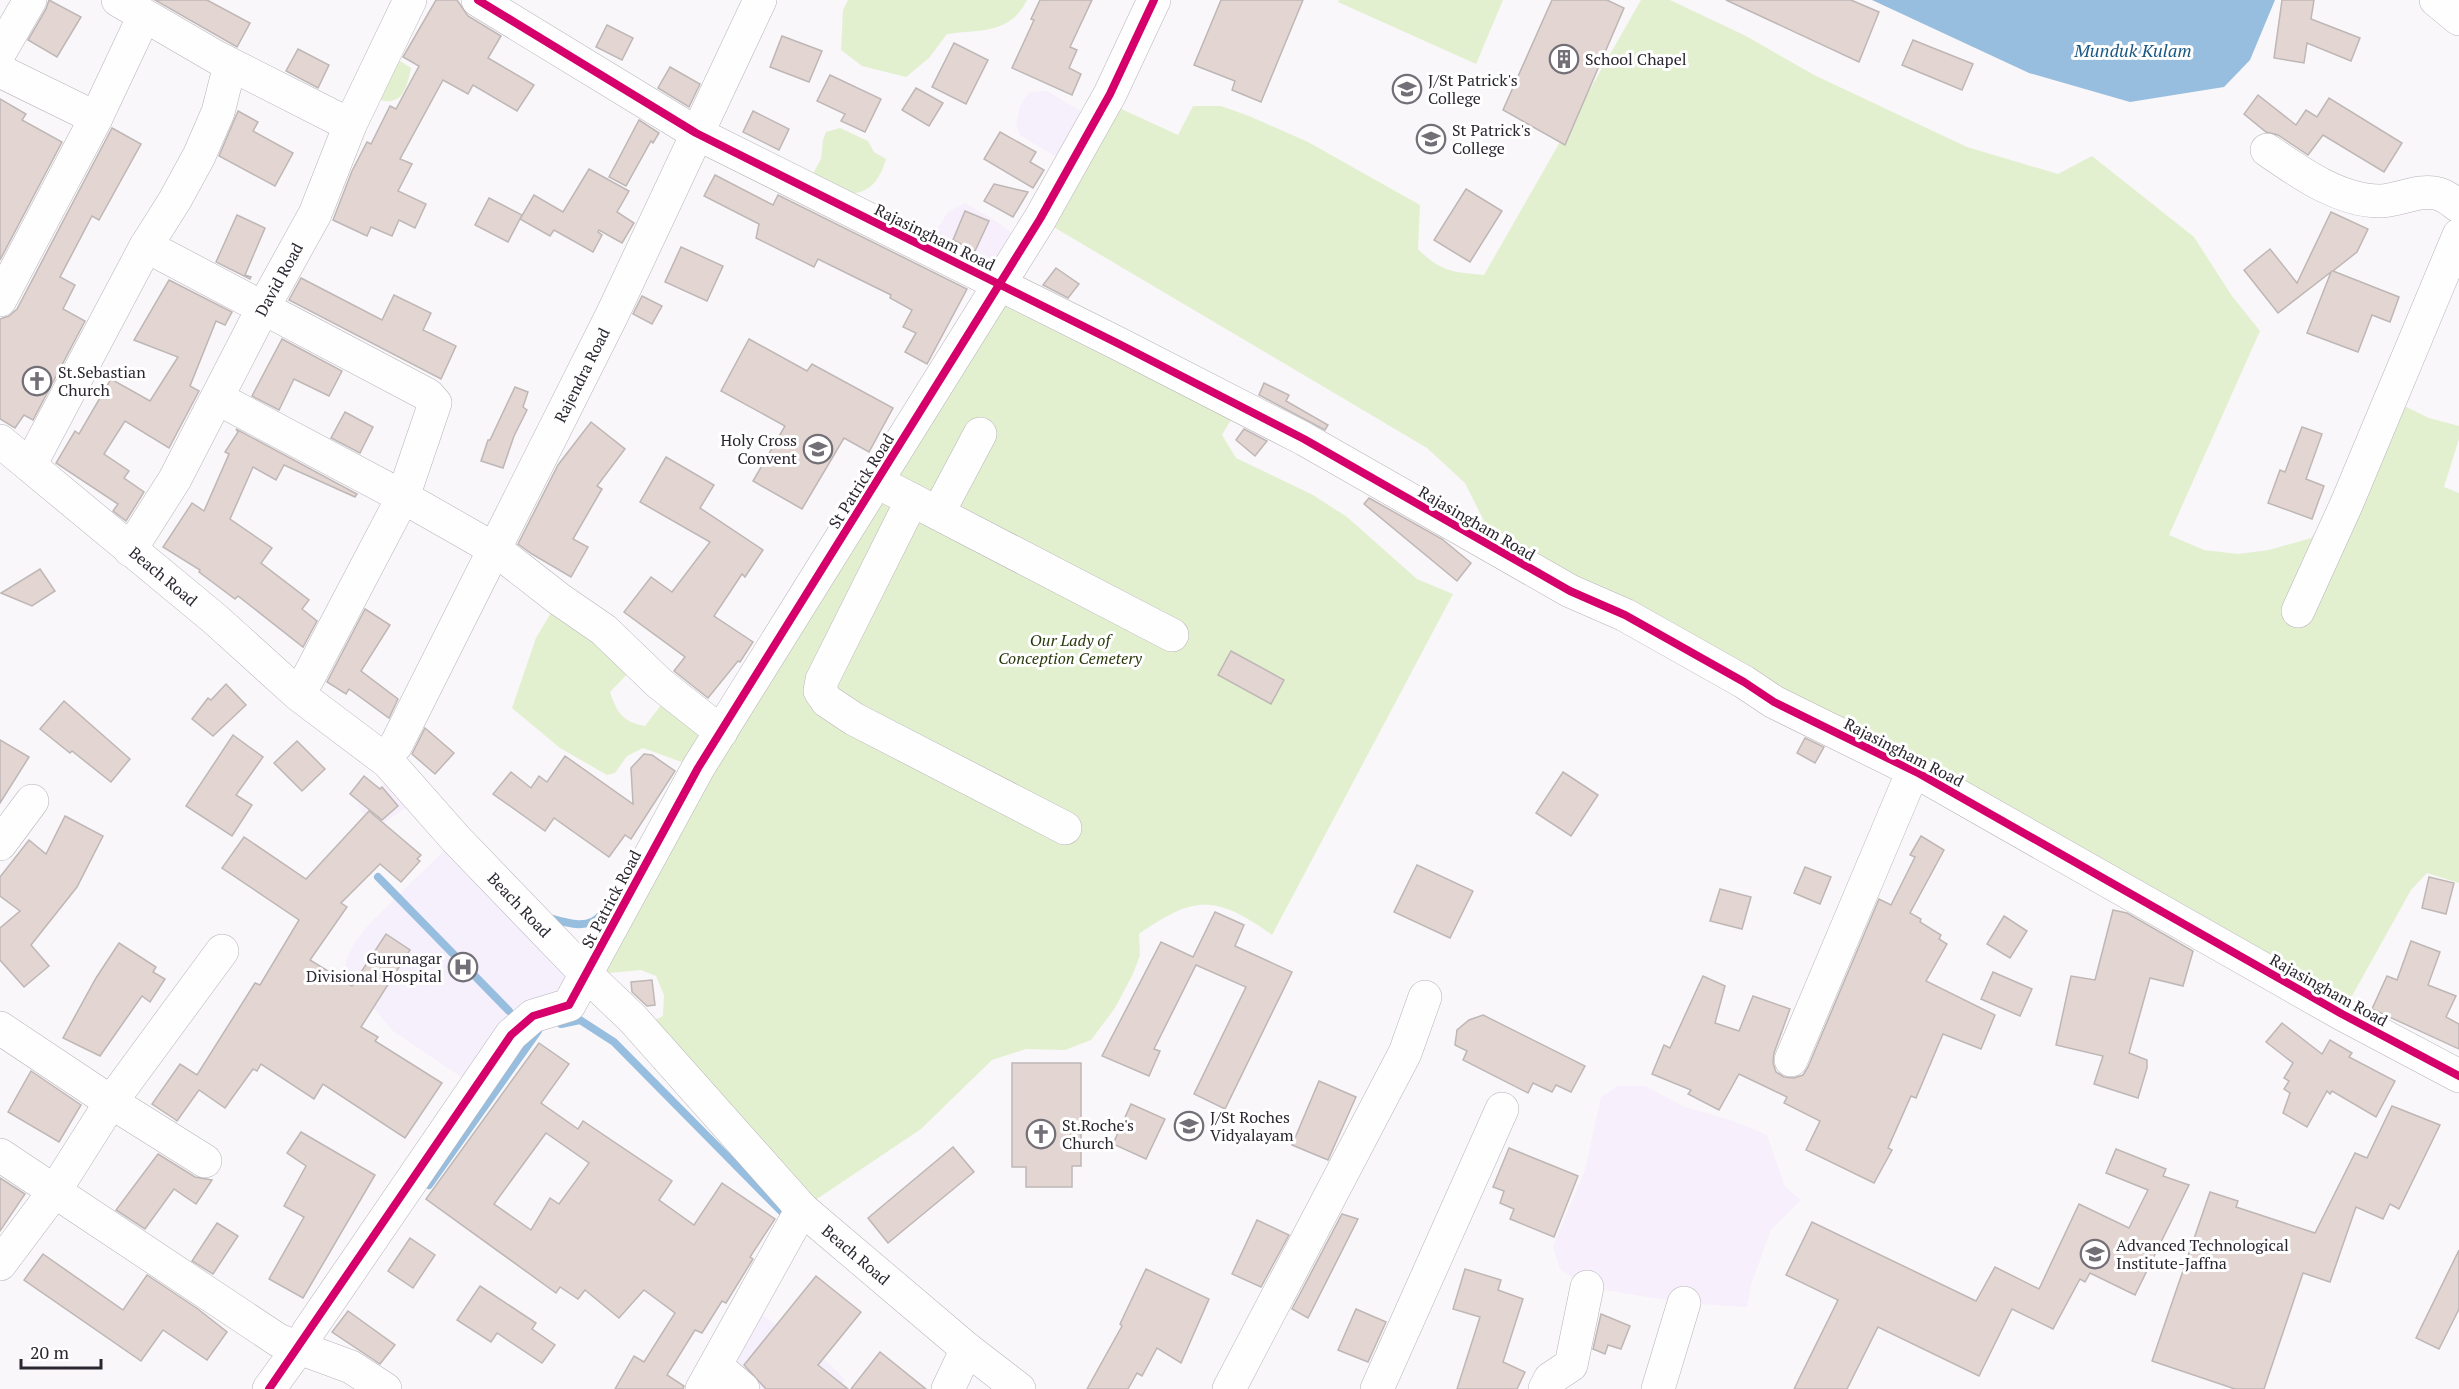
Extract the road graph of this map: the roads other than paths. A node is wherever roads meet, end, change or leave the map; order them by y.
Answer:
1 (30, 0) edge
2 (410, 0) edge
3 (478, 0) edge
4 (760, 0) edge
5 (1154, 0) edge
6 (2436, 0) edge
7 (131, 8) edge
8 (2459, 19) edge
9 (0, 52) edge
10 (230, 64) junction
11 (0, 71) edge
12 (96, 118) junction
13 (350, 125) junction
14 (696, 134) junction
15 (2267, 150) dead end
16 (2459, 206) edge
17 (2459, 235) edge
18 (146, 246) junction
19 (1000, 285) junction
20 (0, 300) edge
21 (263, 308) junction
22 (217, 398) junction
23 (980, 434) dead end
24 (0, 441) edge
25 (30, 465) junction
26 (876, 481) junction
27 (403, 497) junction
28 (925, 506) junction
29 (130, 550) junction
30 (496, 550) junction
31 (2298, 611) dead end
32 (1172, 635) dead end
33 (307, 680) dead end
34 (721, 732) junction
35 (396, 745) dead end
36 (1913, 771) junction
37 (32, 801) dead end
38 (1065, 828) dead end
39 (0, 844) edge
40 (222, 951) dead end
41 (587, 975) junction
42 (1425, 997) dead end
43 (0, 1028) edge
44 (1791, 1060) dead end
45 (2459, 1076) edge
46 (111, 1102) junction
47 (1502, 1109) dead end
48 (0, 1155) edge
49 (205, 1161) dead end
50 (54, 1192) junction
51 (802, 1209) junction
52 (0, 1264) edge
53 (1587, 1287) dead end
54 (1684, 1303) dead end
55 (303, 1341) junction
56 (967, 1349) junction
57 (709, 1377) edge
58 (269, 1389) edge
59 (385, 1389) edge
60 (743, 1389) edge
61 (948, 1389) edge
62 (1019, 1389) edge
63 (1229, 1389) edge
64 (1377, 1389) edge
65 (1545, 1389) edge
66 (1658, 1389) edge

1 - 9 street
2 - 13 street, David Road
3 - 14 street, Rajasingham Road
4 - 14 street, Rajendra Road
5 - 19 street, St Patrick Road
6 - 8 street
7 - 10 street
7 - 12 street
10 - 13 street
10 - 18 street
11 - 12 street
12 - 20 street
13 - 21 street, David Road
14 - 19 street, Rajasingham Road
14 - 30 street, Rajendra Road
15 - 16 street
17 - 31 street
18 - 21 street
18 - 25 street
19 - 26 street, St Patrick Road
19 - 36 street, Rajasingham Road
21 - 22 street, David Road
21 - 27 street
22 - 27 street
22 - 29 street, David Road
23 - 28 street
24 - 25 street, Beach Road
25 - 29 street, Beach Road
26 - 28 street
26 - 34 street, St Patrick Road
27 - 30 street
27 - 33 street
28 - 32 street
28 - 38 street
29 - 41 street, Beach Road
30 - 34 street
30 - 35 street, Rajendra Road
34 - 41 street, St Patrick Road
36 - 44 street
36 - 45 street, Rajasingham Road
37 - 39 street
40 - 46 street
41 - 51 street, Beach Road
41 - 55 street, St Patrick Road
42 - 63 street
43 - 46 street
46 - 49 street
46 - 50 street
47 - 64 street
48 - 50 street
50 - 52 street
50 - 55 street
51 - 56 street, Beach Road
51 - 57 street
53 - 65 street
54 - 66 street
55 - 58 street, St Patrick Road
55 - 59 street
56 - 61 street
56 - 62 street, Beach Road
57 - 60 street

